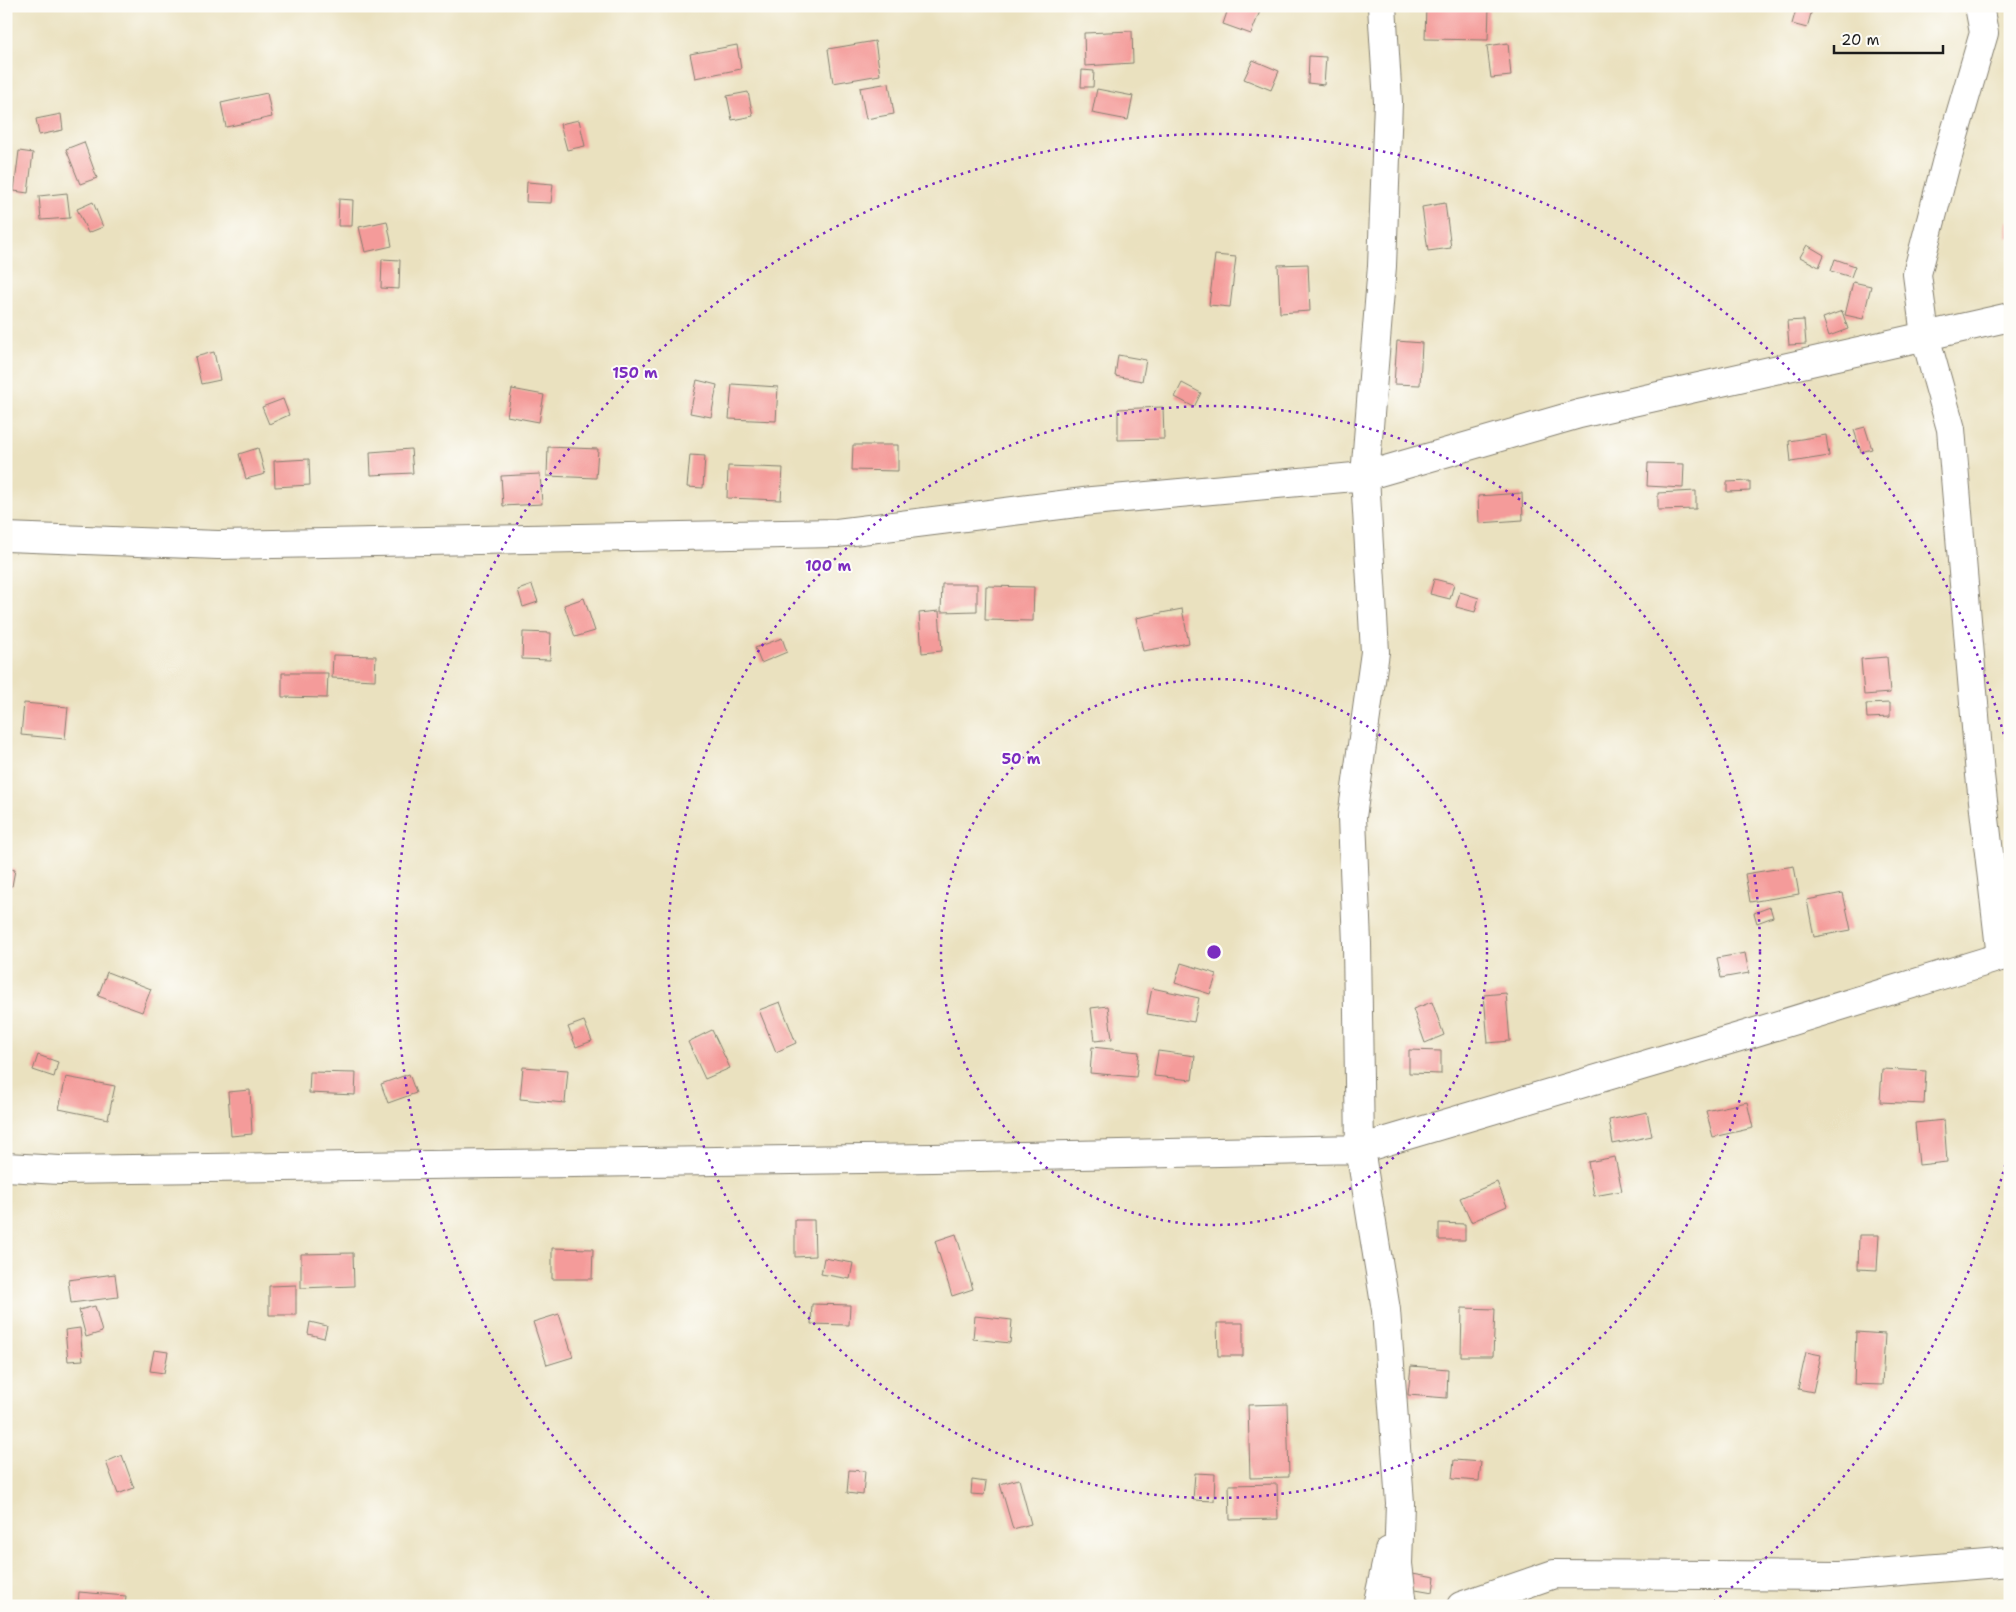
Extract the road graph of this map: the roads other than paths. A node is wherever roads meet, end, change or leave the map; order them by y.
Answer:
1 (1382, 6) edge
2 (1979, 6) edge
3 (2010, 317) edge
4 (1924, 336) junction
5 (1365, 476) junction
6 (6, 537) edge
7 (2005, 956) edge
8 (1360, 1149) junction
9 (6, 1167) edge
10 (1400, 1503) junction
11 (2010, 1562) edge
12 (1377, 1606) edge
13 (1404, 1606) edge
14 (1461, 1606) edge

1 - 5 street
2 - 4 street
3 - 4 street
4 - 5 street
4 - 7 street
5 - 6 street
5 - 8 street
7 - 8 street
8 - 9 street
8 - 10 street
10 - 12 street
10 - 13 street
11 - 14 street

